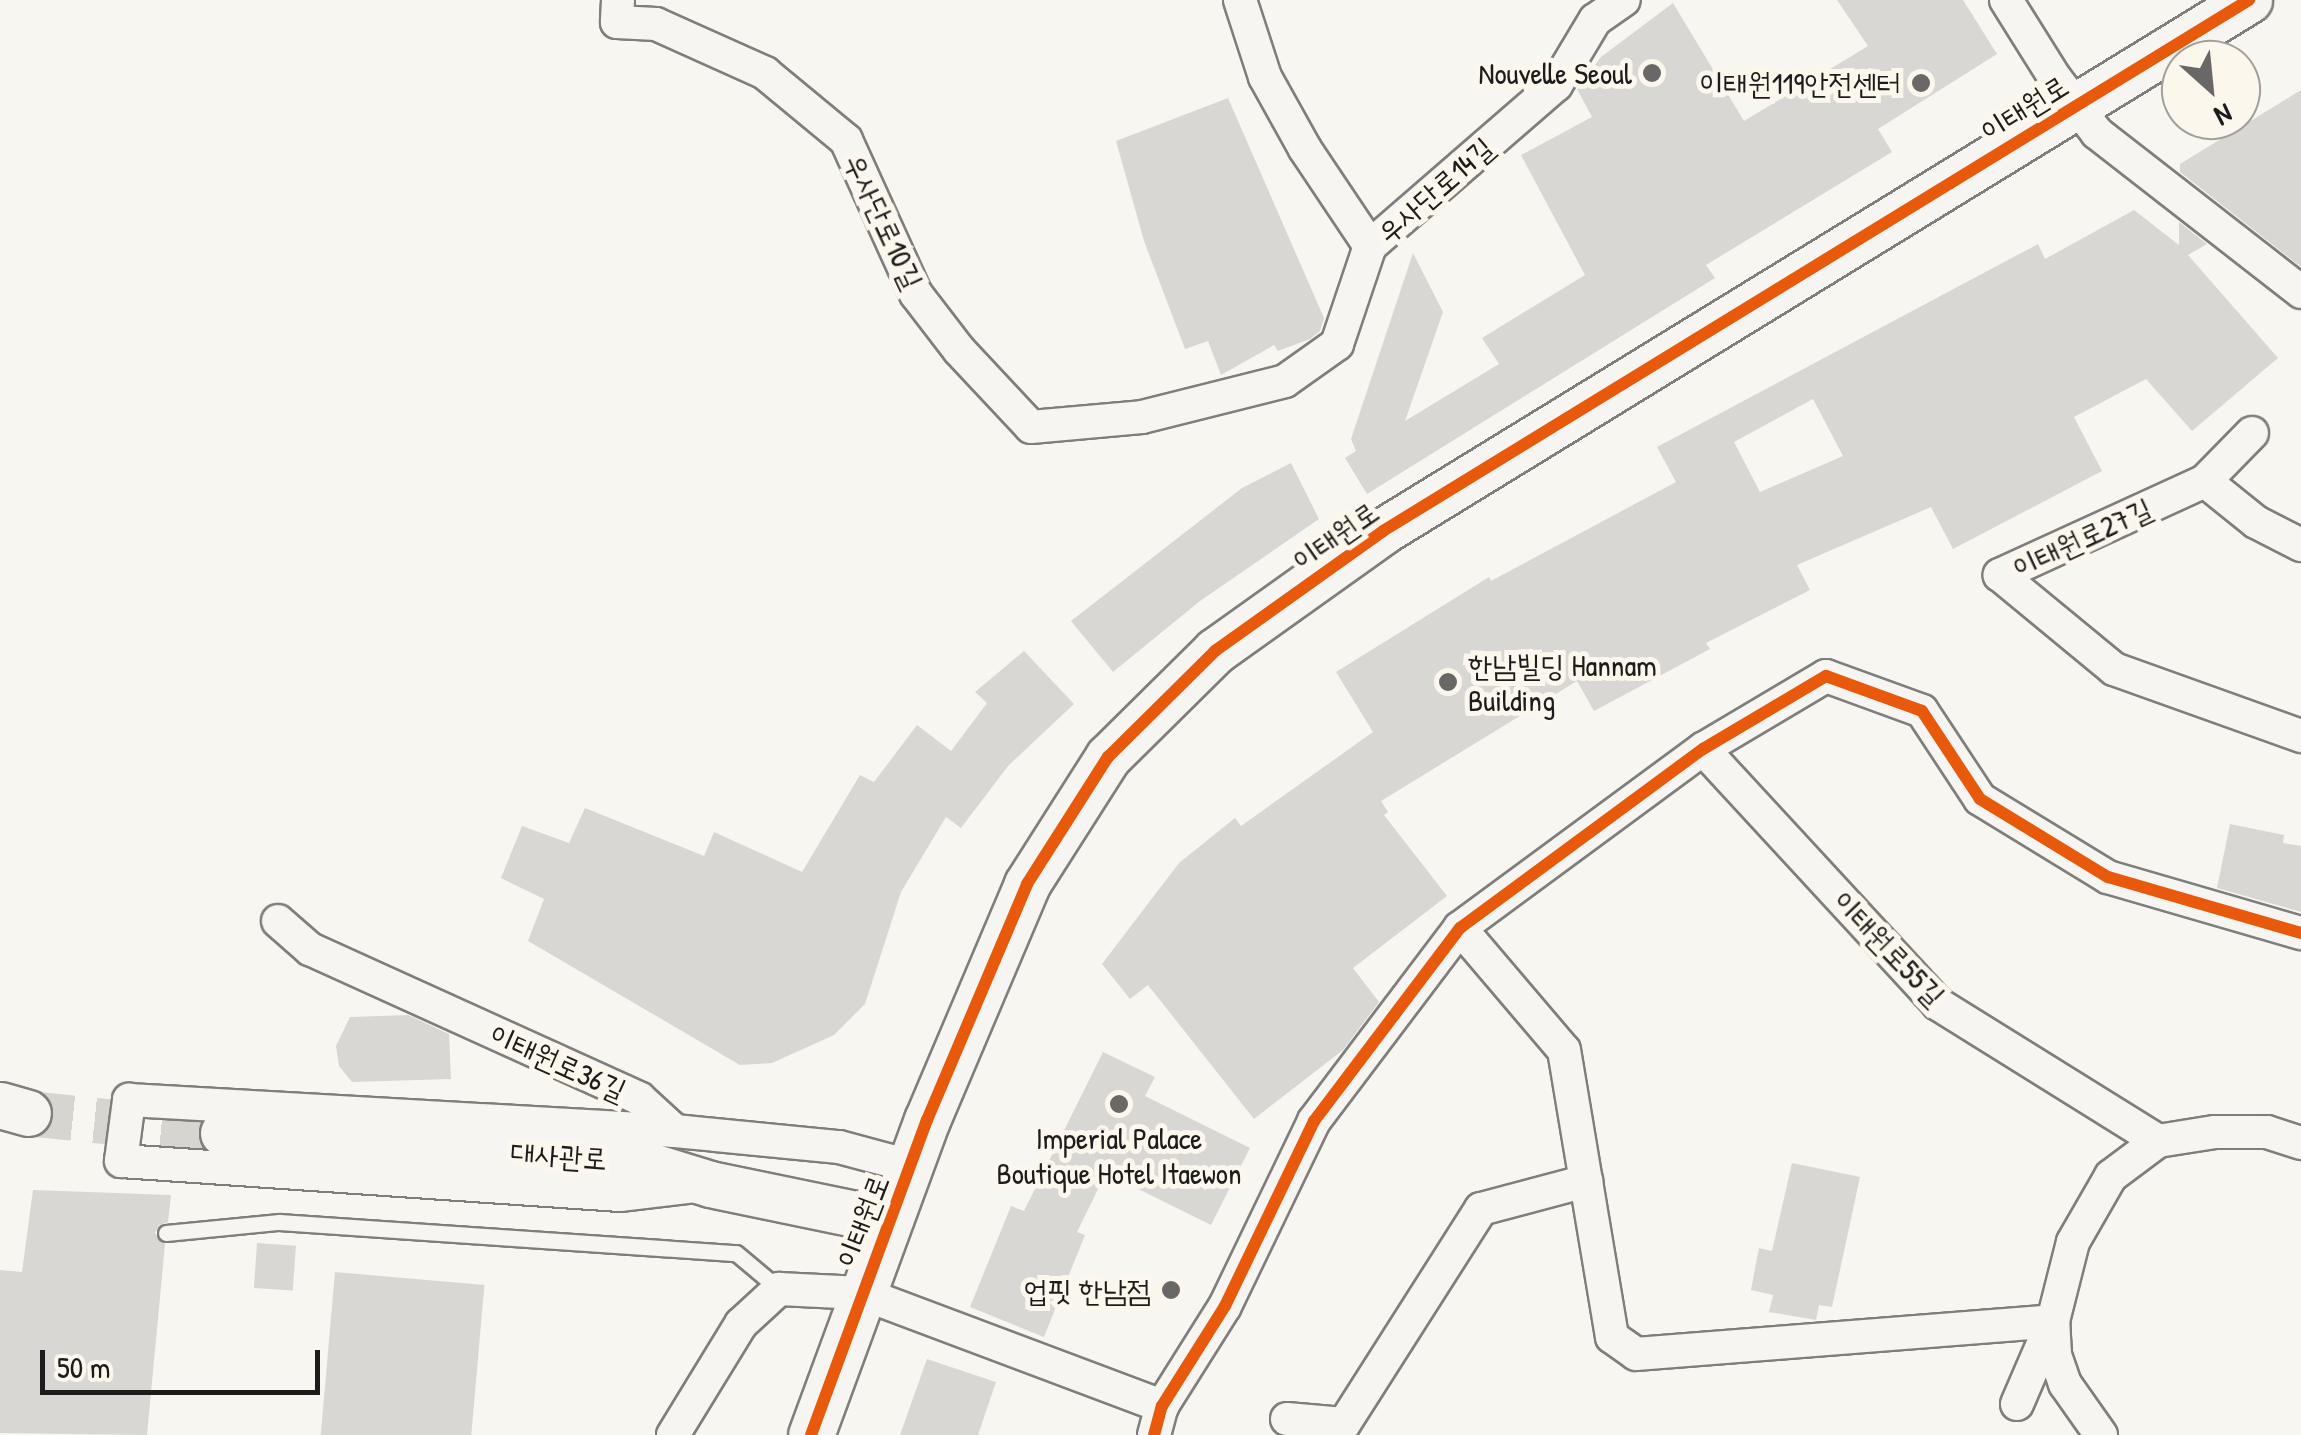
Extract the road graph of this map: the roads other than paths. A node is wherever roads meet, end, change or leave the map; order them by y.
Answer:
1 (618, 0) edge
2 (1240, 0) edge
3 (1624, 0) edge
4 (2006, 0) edge
5 (2249, 0) edge
6 (2075, 106) junction
7 (1370, 246) junction
8 (2301, 292) edge
9 (1030, 426) joint
10 (2252, 433) dead end
11 (2205, 481) junction
12 (2301, 544) edge
13 (2301, 736) edge
14 (1702, 749) junction
15 (278, 921) dead end
16 (1460, 928) junction
17 (2301, 933) edge
18 (676, 1131) junction
19 (223, 1133) tunnel mouth
20 (2158, 1141) junction
21 (2301, 1143) edge
22 (910, 1166) junction
23 (1586, 1180) junction
24 (710, 1184) junction
25 (888, 1221) junction
26 (166, 1233) dead end
27 (779, 1289) junction
28 (861, 1293) junction
29 (2052, 1321) junction
30 (2017, 1404) dead end
31 (1158, 1421) edge
32 (1284, 1427) edge
33 (673, 1435) edge
34 (811, 1435) edge
35 (2101, 1435) edge

1 - 9 street, 우사단로10길
2 - 7 street
3 - 7 street, 우사단로14길
4 - 6 street
5 - 6 main road, 이태원로
6 - 8 street
6 - 22 main road, 이태원로
7 - 9 street, 우사단로14길
10 - 11 street, 이태원로27길
11 - 12 street
11 - 13 street, 이태원로27길
14 - 16 street, 이태원로
14 - 17 street, 이태원로
14 - 20 street, 이태원로55길
15 - 18 street, 이태원로36길
16 - 23 street
16 - 31 street, 이태원로
18 - 22 street
18 - 24 street
19 - 24 main road, 대사관로
20 - 21 street
20 - 29 street
22 - 25 main road, 이태원로
23 - 29 street
23 - 32 street
24 - 25 main road, 대사관로
25 - 28 main road, 이태원로
26 - 27 lane
27 - 28 street
27 - 33 street
28 - 31 street, 이태원로
28 - 34 main road, 이태원로
29 - 30 street
29 - 35 street

